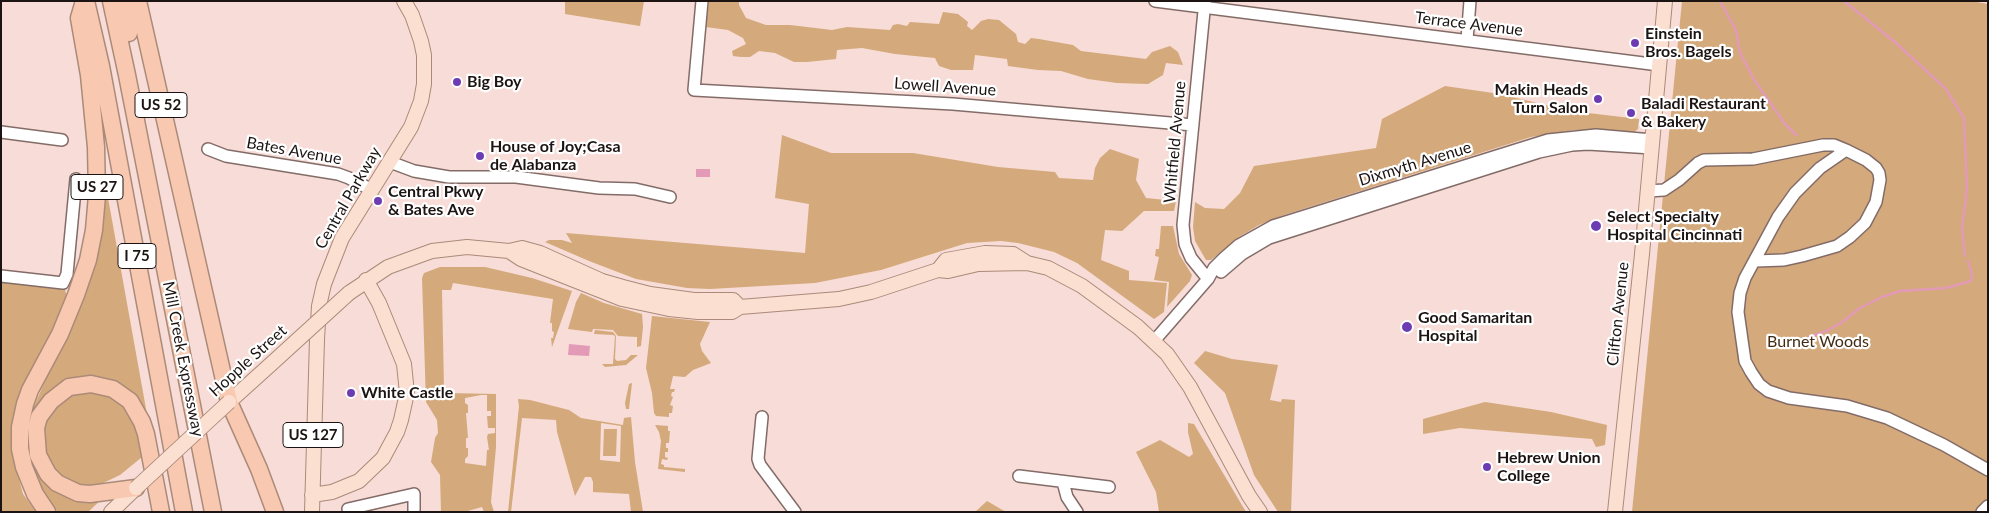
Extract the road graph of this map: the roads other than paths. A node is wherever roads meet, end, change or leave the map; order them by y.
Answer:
1 (85, 1) edge
2 (111, 1) edge
3 (123, 1) edge
4 (138, 1) edge
5 (404, 1) edge
6 (702, 1) edge
7 (1155, 1) edge
8 (1470, 1) edge
9 (1665, 1) edge
10 (1205, 4) edge
11 (1466, 40) junction
12 (1659, 65) junction
13 (127, 75) junction
14 (1193, 125) junction
15 (1, 132) edge
16 (62, 140) dead end
17 (1652, 144) junction
18 (208, 149) dead end
19 (1846, 150) junction
20 (390, 162) junction
21 (76, 179) dead end
22 (372, 190) junction
23 (1648, 190) junction
24 (670, 197) dead end
25 (1755, 262) junction
26 (1, 276) edge
27 (1208, 279) junction
28 (366, 280) junction
29 (1154, 341) junction
30 (228, 402) junction
31 (762, 418) dead end
32 (1988, 470) edge
33 (1019, 476) dead end
34 (1063, 482) junction
35 (136, 488) junction
36 (1109, 488) dead end
37 (312, 495) junction
38 (1988, 506) edge
39 (348, 509) dead end
40 (47, 512) edge
41 (112, 512) edge
42 (161, 512) edge
43 (184, 512) edge
44 (213, 512) edge
45 (275, 512) edge
46 (312, 512) edge
47 (414, 512) edge
48 (794, 512) edge
49 (1077, 512) edge
50 (1260, 512) edge
51 (1615, 512) edge
52 (1982, 512) edge

1 - 40 highway, US 27
1 - 43 highway, Mill Creek Expressway / I 75
2 - 13 highway, Mill Creek Expressway / I 75
3 - 13 highway
4 - 30 highway, US 52
5 - 20 main road, Central Parkway / US 127
6 - 14 street, Lowell Avenue
7 - 10 street, Terrace Avenue
8 - 11 street
9 - 12 main road, Clifton Avenue
10 - 11 street, Terrace Avenue
10 - 14 street, Whitfield Avenue
11 - 12 street, Terrace Avenue
12 - 17 main road, Clifton Avenue
13 - 44 highway, Mill Creek Expressway / I 75
14 - 27 street, Whitfield Avenue
15 - 16 street
17 - 23 main road, Clifton Avenue
17 - 27 street, Dixmyth Avenue
18 - 22 street, Bates Avenue
19 - 23 street
19 - 25 street
19 - 25 street
20 - 22 main road, Central Parkway / US 127
20 - 24 street
21 - 26 street
22 - 37 main road, Central Parkway / US 127
23 - 51 main road, Clifton Avenue
25 - 32 street
27 - 29 street, Dixmyth Avenue
28 - 29 main road, Hopple Street
28 - 30 main road, Hopple Street, bridge
28 - 37 main road
29 - 50 main road
30 - 35 main road, Hopple Street, bridge
30 - 45 highway
31 - 48 street
33 - 34 street
34 - 36 street
34 - 49 street
35 - 41 main road, Hopple Street
35 - 42 highway
37 - 46 main road, Central Parkway
38 - 52 street
39 - 47 street

